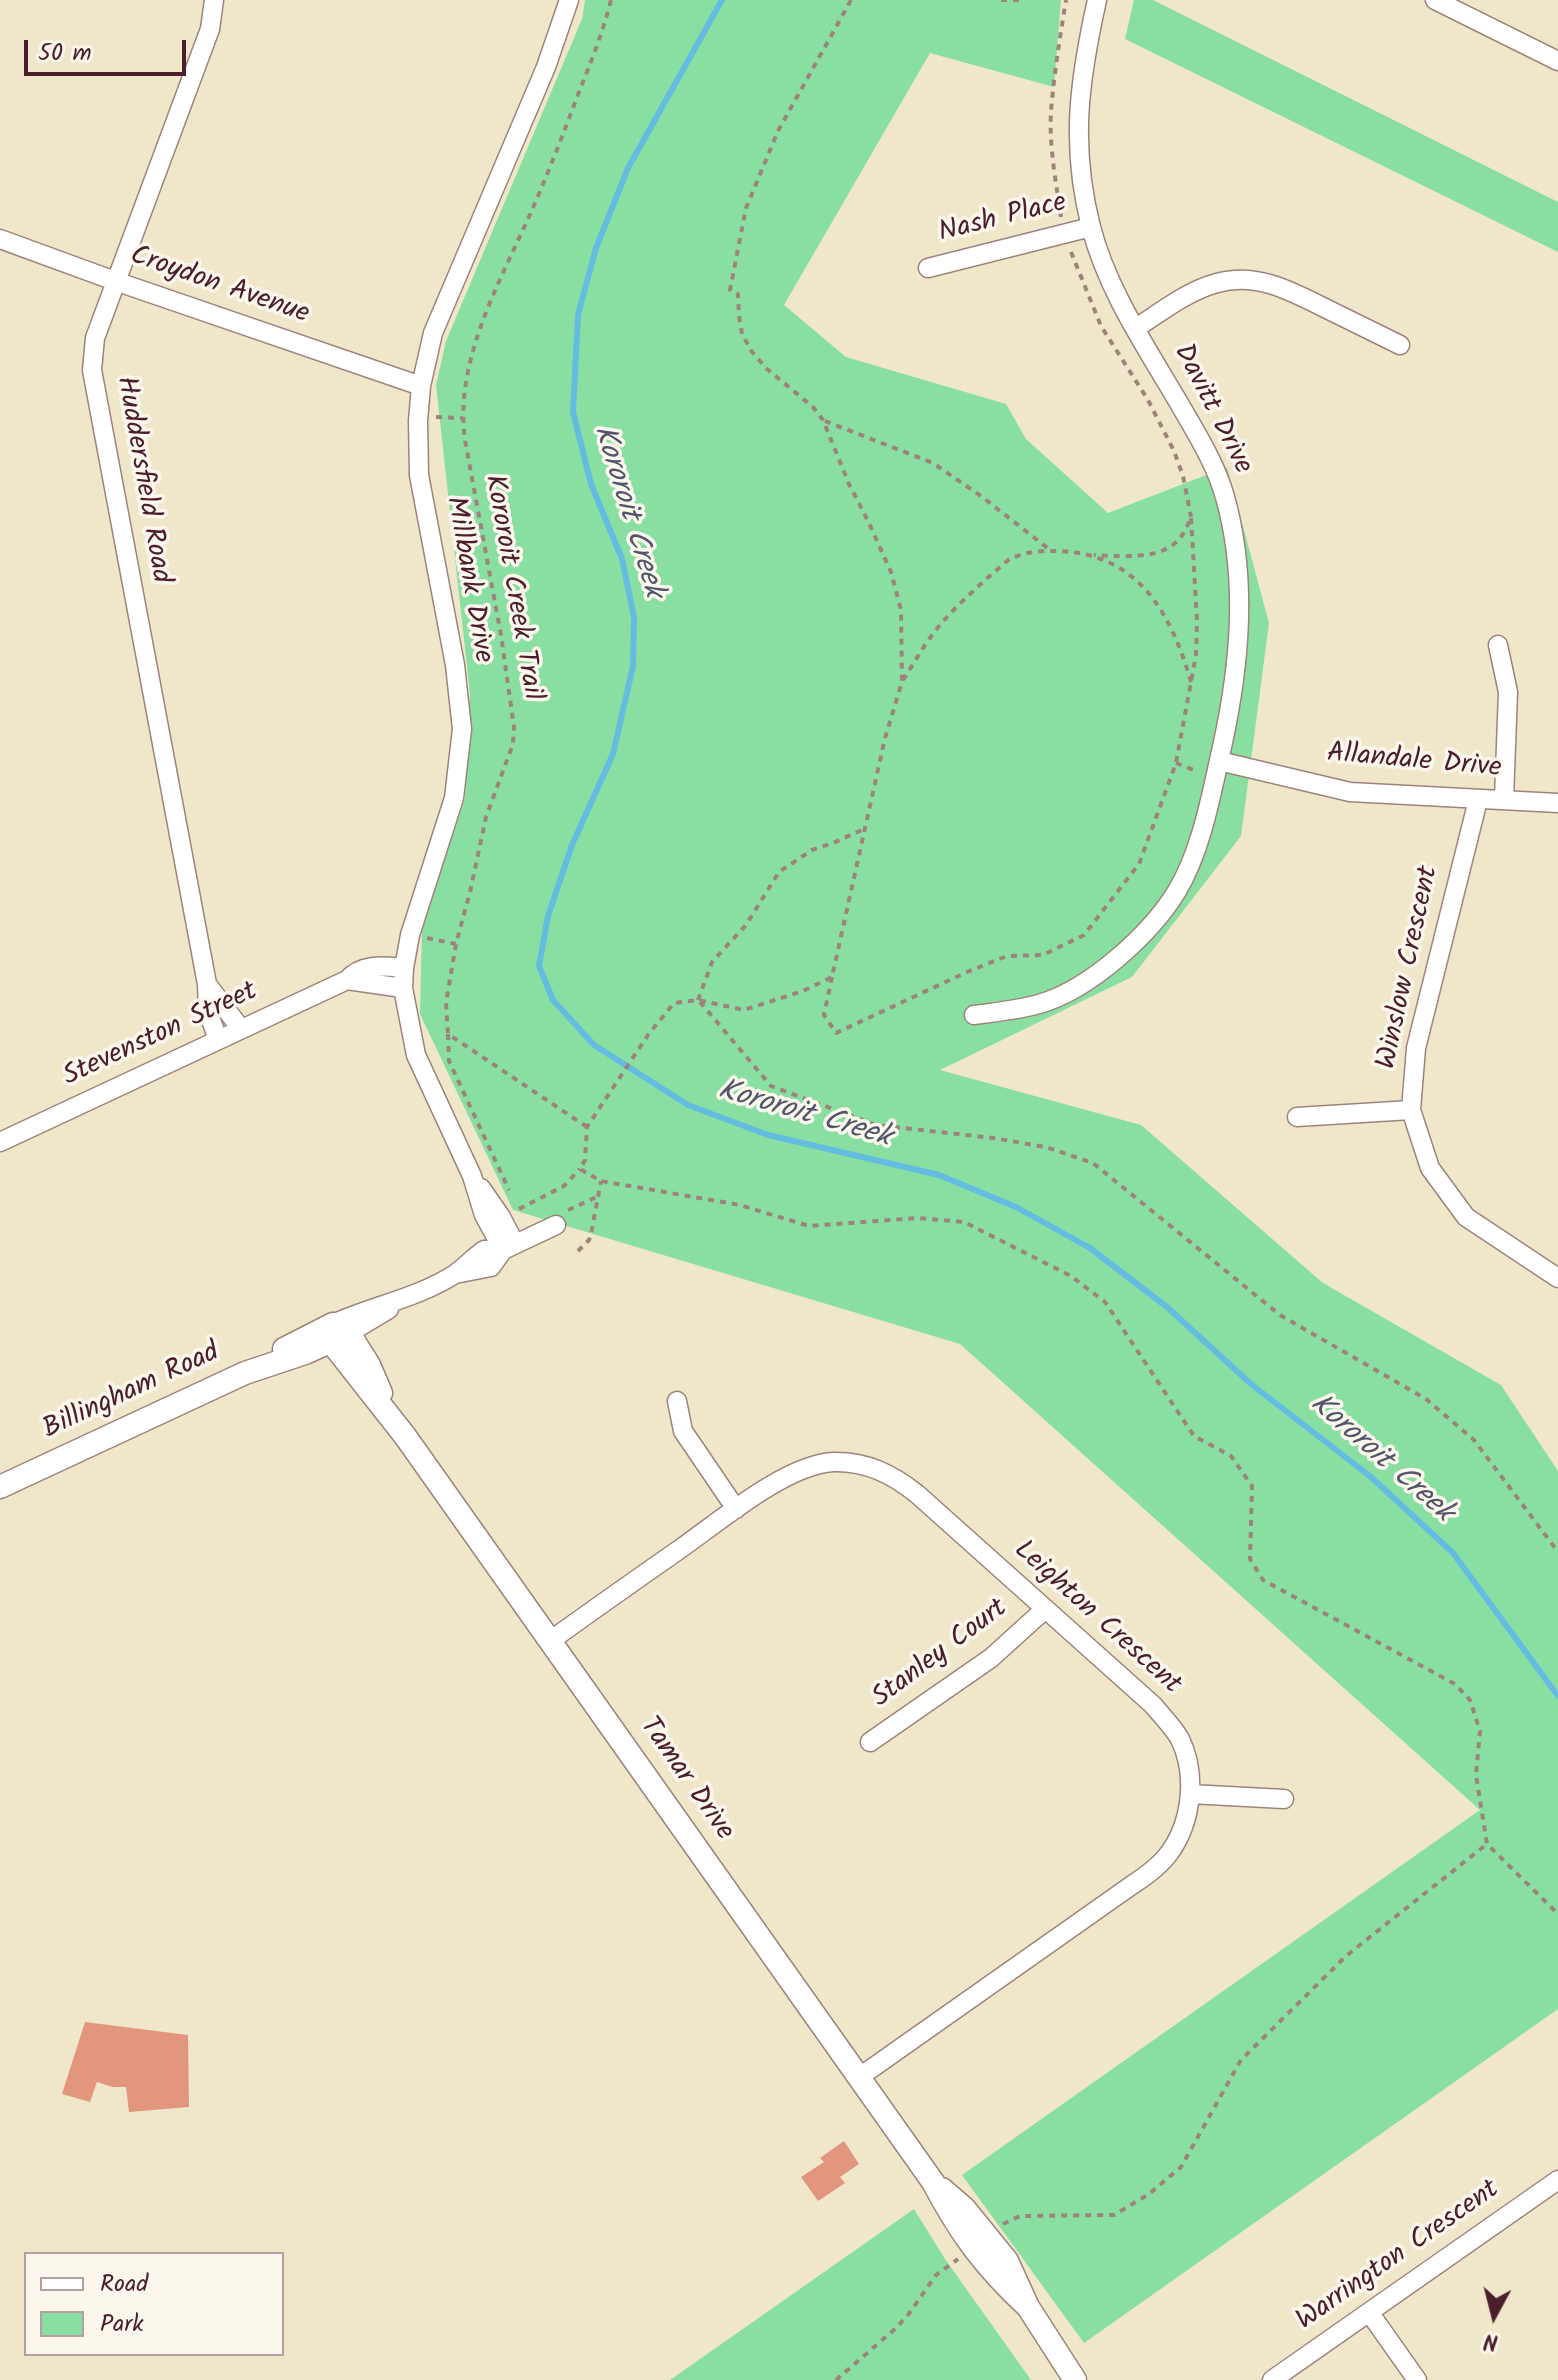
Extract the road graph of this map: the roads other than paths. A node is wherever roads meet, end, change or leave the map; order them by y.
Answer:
1 (214, 0) edge
2 (569, 0) edge
3 (1097, 0) edge
4 (1435, 0) edge
5 (1556, 55) edge
6 (1091, 227) junction
7 (0, 239) edge
8 (928, 268) dead end
9 (115, 281) junction
10 (1136, 328) junction
11 (1400, 345) dead end
12 (421, 386) junction
13 (1498, 645) dead end
14 (1219, 761) junction
15 (1504, 799) junction
16 (1478, 800) junction
17 (1558, 803) edge
18 (404, 968) junction
19 (347, 980) junction
20 (207, 984) junction
21 (403, 988) junction
22 (974, 1015) dead end
23 (241, 1029) junction
24 (218, 1040) junction
25 (1411, 1110) junction
26 (1297, 1117) dead end
27 (0, 1142) edge
28 (556, 1225) road end
29 (509, 1247) junction
30 (1558, 1278) edge
31 (338, 1333) junction
32 (677, 1401) dead end
33 (0, 1487) edge
34 (736, 1509) junction
35 (1044, 1610) junction
36 (550, 1641) junction
37 (870, 1742) dead end
38 (1190, 1794) junction
39 (1284, 1799) dead end
40 (858, 2078) junction
41 (1558, 2180) edge
42 (1369, 2312) junction
43 (1075, 2380) edge
44 (1272, 2380) edge
45 (1417, 2380) edge

1 - 9 street, Huddersfield Road
2 - 12 street, Millbank Drive
3 - 6 street, Davitt Drive
4 - 5 street
6 - 8 street, Nash Place
6 - 10 street, Davitt Drive
7 - 9 street, Croydon Avenue
9 - 12 street, Croydon Avenue
9 - 20 street, Huddersfield Road
10 - 11 street
10 - 14 street, Davitt Drive
12 - 18 street, Millbank Drive
13 - 15 street
14 - 16 street, Allandale Drive
14 - 22 street, Davitt Drive
15 - 16 street, Allandale Drive
15 - 17 street, Allandale Drive
16 - 25 street, Winslow Crescent
18 - 19 street, Stevenston Street
18 - 21 street, Millbank Drive
19 - 21 street
19 - 23 street, Stevenston Street
20 - 23 street, Huddersfield Road
20 - 24 street, Huddersfield Road
21 - 29 street, Millbank Drive
23 - 24 street, Stevenston Street
24 - 27 street, Stevenston Street
25 - 26 street
25 - 30 street, Winslow Crescent
28 - 29 street, Billingham Road
29 - 31 street, Billingham Road
31 - 33 street, Billingham Road
31 - 36 street, Tamar Drive
32 - 34 street
34 - 35 street, Leighton Crescent
34 - 36 street, Leighton Crescent
35 - 37 street, Stanley Court
35 - 38 street, Leighton Crescent
36 - 40 street, Tamar Drive
38 - 39 street
38 - 40 street, Leighton Crescent
40 - 43 street, Tamar Drive
41 - 42 street, Warrington Crescent
42 - 44 street, Warrington Crescent
42 - 45 street

